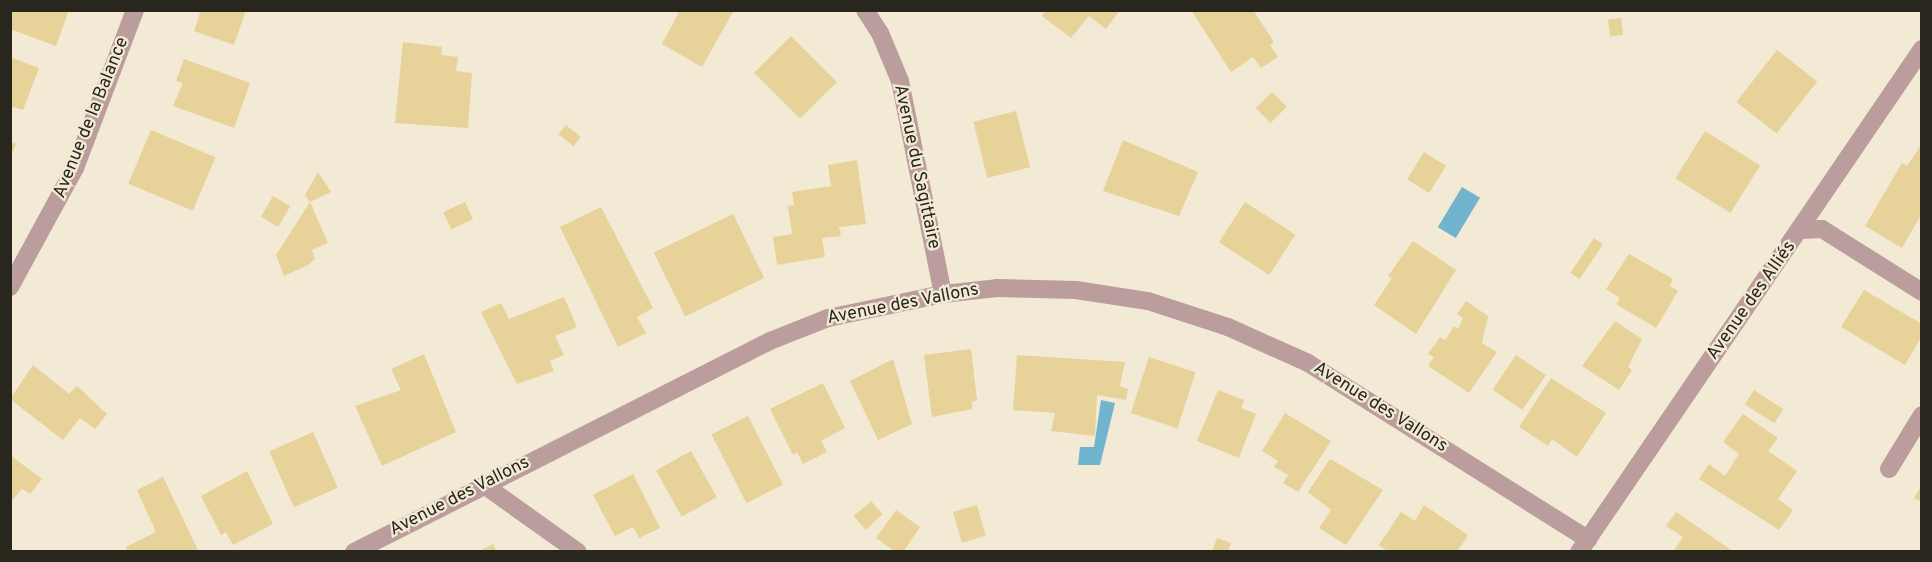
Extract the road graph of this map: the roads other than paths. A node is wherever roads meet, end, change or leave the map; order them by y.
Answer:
1 (135, 10) edge
2 (865, 10) edge
3 (1922, 49) edge
4 (1801, 230) junction
5 (10, 287) edge
6 (1922, 292) edge
7 (943, 294) junction
8 (1922, 414) edge
9 (1889, 469) dead end
10 (484, 485) junction
11 (1583, 545) edge
12 (354, 552) edge
13 (578, 552) edge

1 - 5 street, Avenue de la Balance
2 - 7 street, Avenue du Sagittaire
3 - 4 street, Avenue des Alliés
4 - 6 street
4 - 11 street, Avenue des Alliés
7 - 10 street, Avenue des Vallons
7 - 11 street, Avenue des Vallons
8 - 9 street
10 - 12 street, Avenue des Vallons
10 - 13 street

